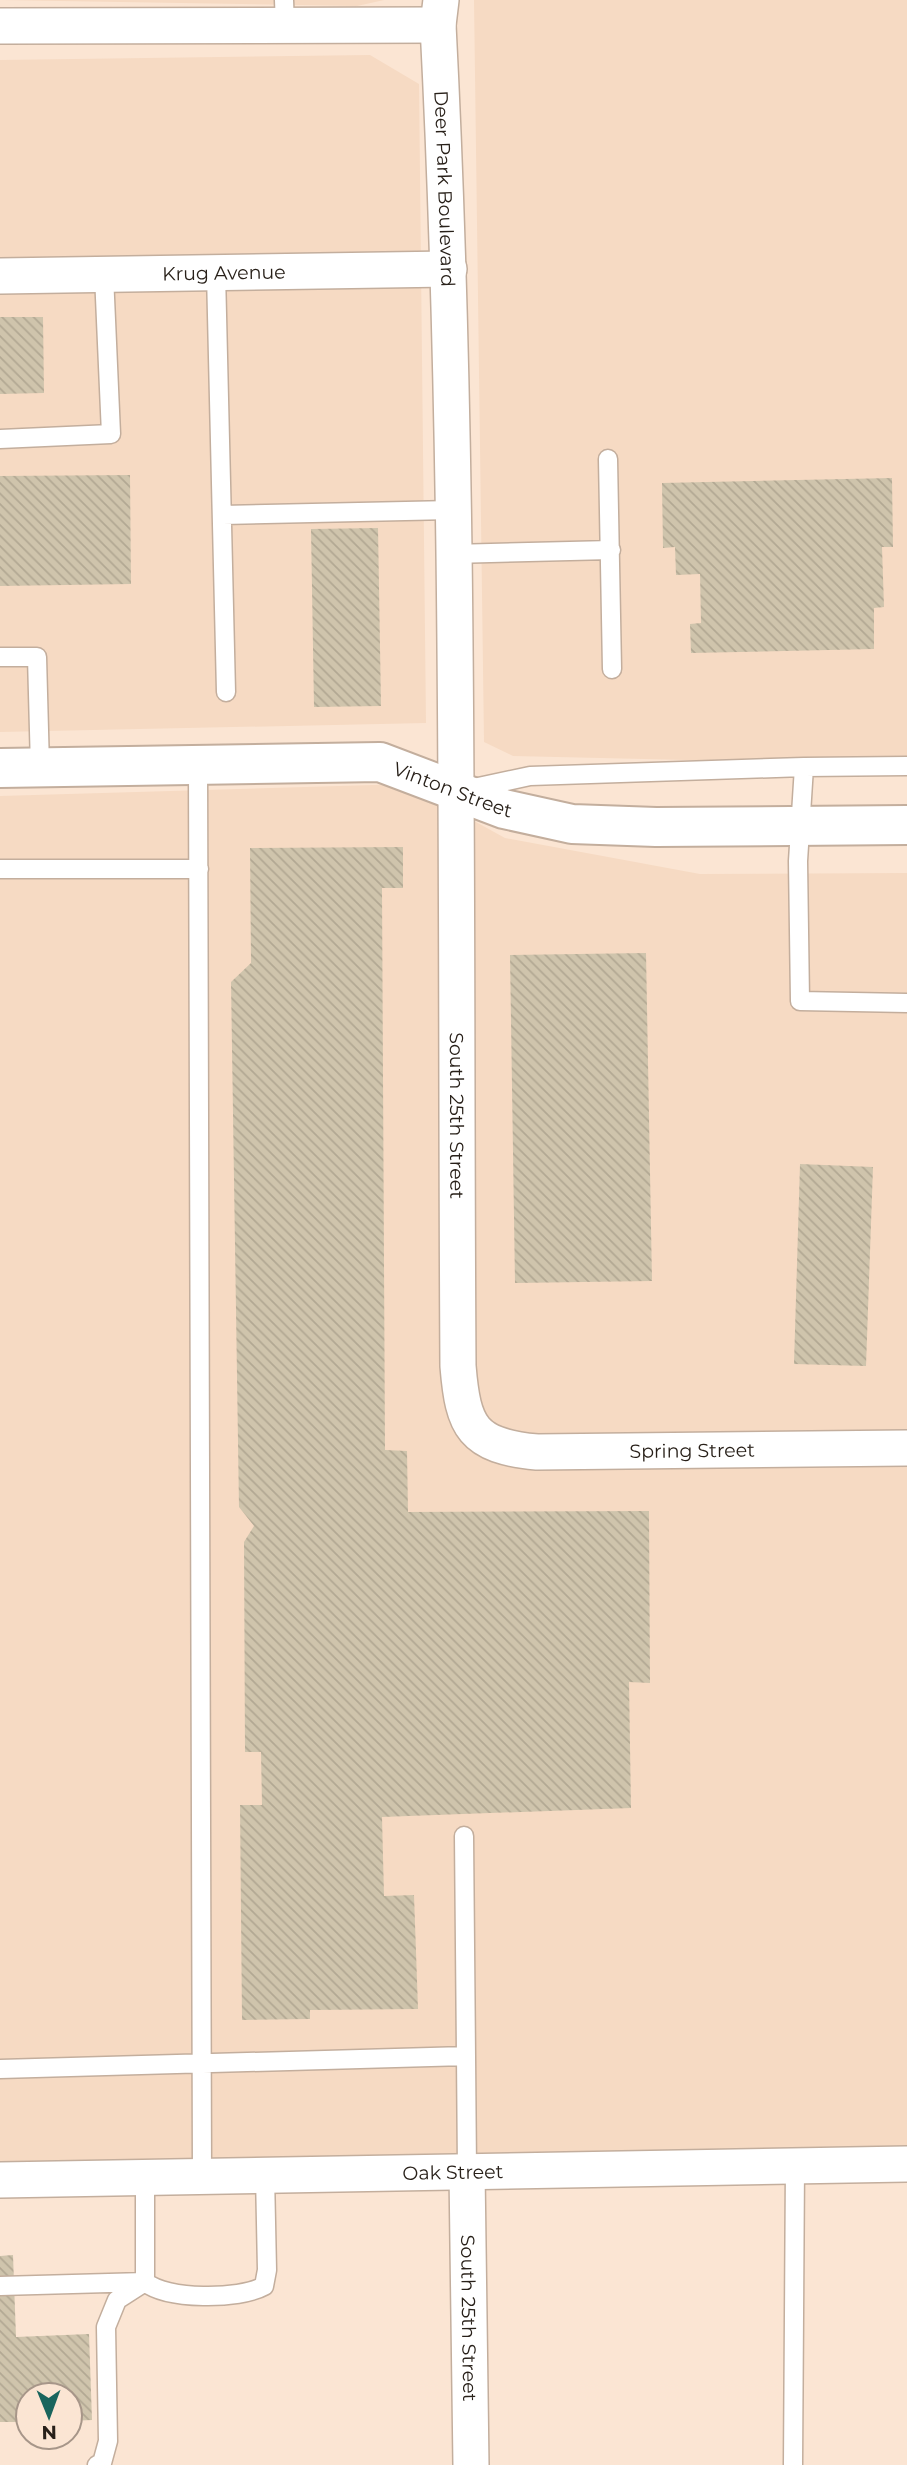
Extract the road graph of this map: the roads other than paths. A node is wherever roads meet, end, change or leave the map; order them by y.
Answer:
1 (439, 12) edge
2 (284, 13) edge
3 (0, 25) edge
4 (449, 268) junction
5 (216, 273) junction
6 (104, 275) junction
7 (0, 276) edge
8 (0, 439) edge
9 (608, 459) dead end
10 (452, 510) junction
11 (223, 515) junction
12 (611, 550) junction
13 (452, 554) junction
14 (0, 657) edge
15 (612, 669) dead end
16 (226, 692) dead end
17 (198, 765) junction
18 (907, 766) edge
19 (804, 767) junction
20 (0, 768) edge
21 (40, 768) junction
22 (458, 791) junction
23 (907, 825) edge
24 (799, 826) junction
25 (0, 869) edge
26 (199, 869) junction
27 (907, 1003) edge
28 (479, 1435) joint
29 (907, 1448) edge
30 (464, 1836) dead end
31 (466, 2056) junction
32 (202, 2065) junction
33 (0, 2069) edge
34 (907, 2164) edge
35 (795, 2165) junction
36 (467, 2171) junction
37 (264, 2175) junction
38 (202, 2176) junction
39 (145, 2177) junction
40 (0, 2180) edge
41 (145, 2281) junction
42 (0, 2286) edge
43 (97, 2465) edge
44 (471, 2465) edge
45 (793, 2465) edge

1 - 2 street, Deer Park Boulevard
1 - 4 street, Deer Park Boulevard
2 - 3 street, Deer Park Boulevard
4 - 5 street, Krug Avenue
4 - 10 street, Deer Park Boulevard
5 - 6 street, Krug Avenue
5 - 11 lane
6 - 7 street, Krug Avenue
6 - 8 lane
9 - 12 lane
10 - 11 lane
10 - 13 street, Deer Park Boulevard
11 - 16 lane
12 - 13 lane
12 - 15 lane
13 - 22 street, Deer Park Boulevard
14 - 21 lane
17 - 21 street, Vinton Street
17 - 22 street, Vinton Street
17 - 26 lane
18 - 19 lane
19 - 22 lane
19 - 24 lane
20 - 21 street, Vinton Street
22 - 24 street, Vinton Street
22 - 28 street, South 25th Street
23 - 24 street, Vinton Street
24 - 27 lane
25 - 26 lane
26 - 32 lane
28 - 29 street, Spring Street
30 - 31 lane
31 - 32 lane
31 - 36 lane
32 - 33 lane
32 - 38 lane
34 - 35 street, Oak Street
35 - 36 street, Oak Street
35 - 45 lane
36 - 37 street, Oak Street
36 - 44 street, South 25th Street
37 - 38 street, Oak Street
37 - 41 lane
38 - 39 street, Oak Street
39 - 40 street, Oak Street
39 - 41 lane
41 - 42 lane
41 - 43 lane

